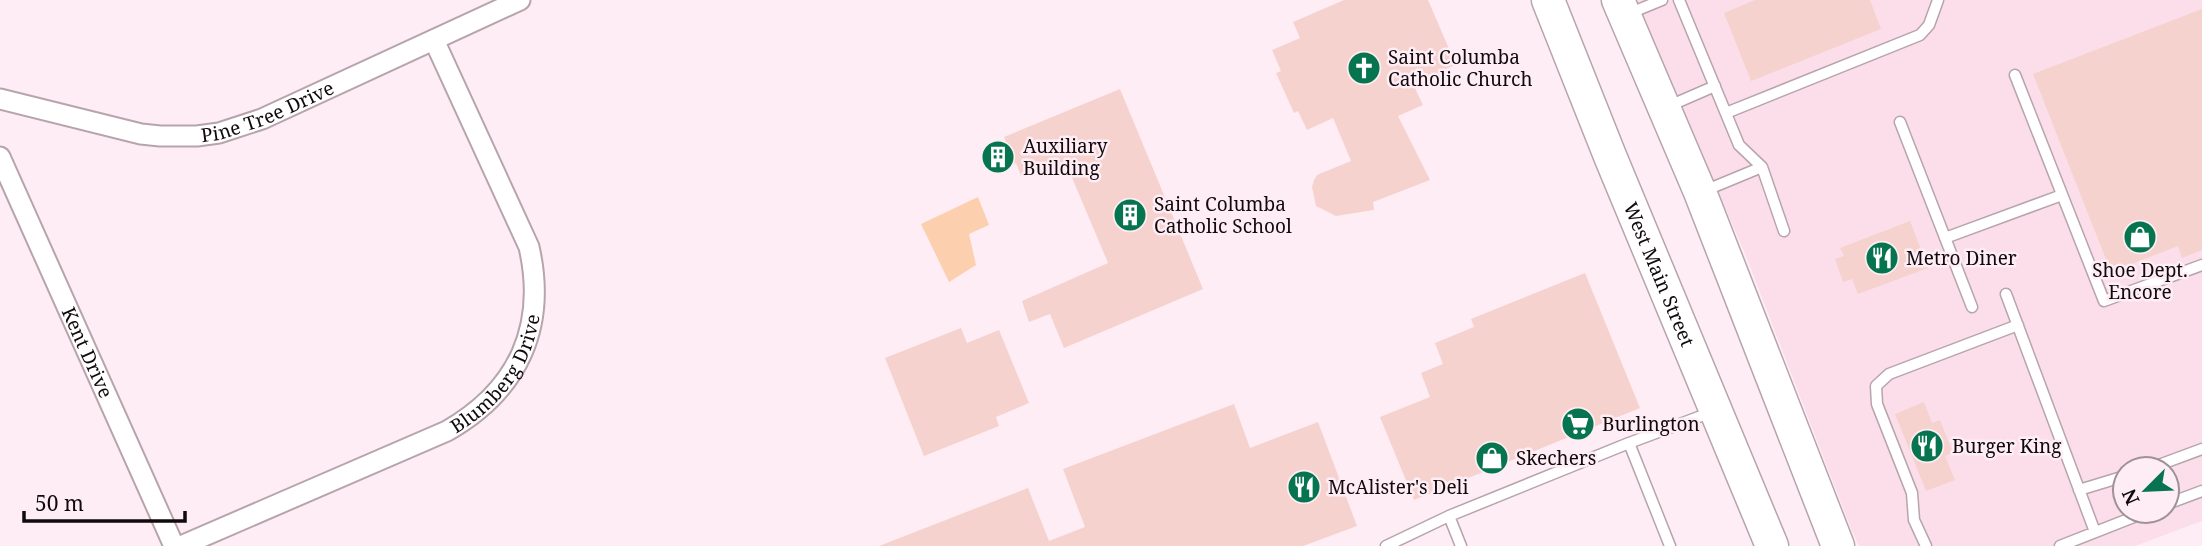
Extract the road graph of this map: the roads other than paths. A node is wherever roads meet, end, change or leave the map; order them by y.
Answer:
1 (520, 0) edge
2 (1548, 0) edge
3 (1662, 0) edge
4 (1679, 0) edge
5 (1938, 0) edge
6 (1621, 8) edge
7 (434, 40) junction
8 (2015, 75) dead end
9 (1715, 86) junction
10 (0, 99) edge
11 (1665, 107) junction
12 (1726, 113) junction
13 (1900, 122) dead end
14 (0, 157) edge
15 (1762, 167) junction
16 (1700, 192) junction
17 (2062, 195) junction
18 (1784, 232) dead end
19 (1945, 238) junction
20 (2202, 265) edge
21 (2006, 294) dead end
22 (1972, 307) dead end
23 (2018, 325) junction
24 (1716, 411) junction
25 (1629, 443) junction
26 (2202, 449) edge
27 (2181, 457) edge
28 (2111, 480) edge
29 (2079, 490) junction
30 (2202, 491) edge
31 (2181, 499) edge
32 (1449, 516) junction
33 (2113, 525) edge
34 (2095, 532) junction
35 (174, 546) edge
36 (181, 546) edge
37 (1386, 546) edge
38 (1461, 546) edge
39 (1670, 546) edge
40 (1772, 546) edge
41 (1838, 546) edge
42 (1926, 546) edge
43 (2060, 546) edge

1 - 7 street, Pine Tree Drive
2 - 24 main road, West Main Street
3 - 6 lane
4 - 9 lane
5 - 12 lane
6 - 11 main road
7 - 10 street, Pine Tree Drive
7 - 36 street, Blumberg Drive
8 - 17 lane
9 - 11 lane
9 - 12 lane
11 - 16 main road
12 - 15 lane
13 - 19 lane
14 - 35 street, Kent Drive
15 - 16 lane
15 - 18 lane
16 - 41 main road
17 - 19 lane
17 - 20 lane
19 - 22 lane
21 - 23 lane
23 - 29 lane
23 - 42 lane
24 - 25 lane
24 - 40 main road, West Main Street
25 - 32 lane
25 - 39 lane
26 - 27 lane
28 - 29 lane
29 - 34 lane
30 - 31 lane
32 - 37 lane
32 - 38 lane
33 - 34 lane
34 - 43 lane

